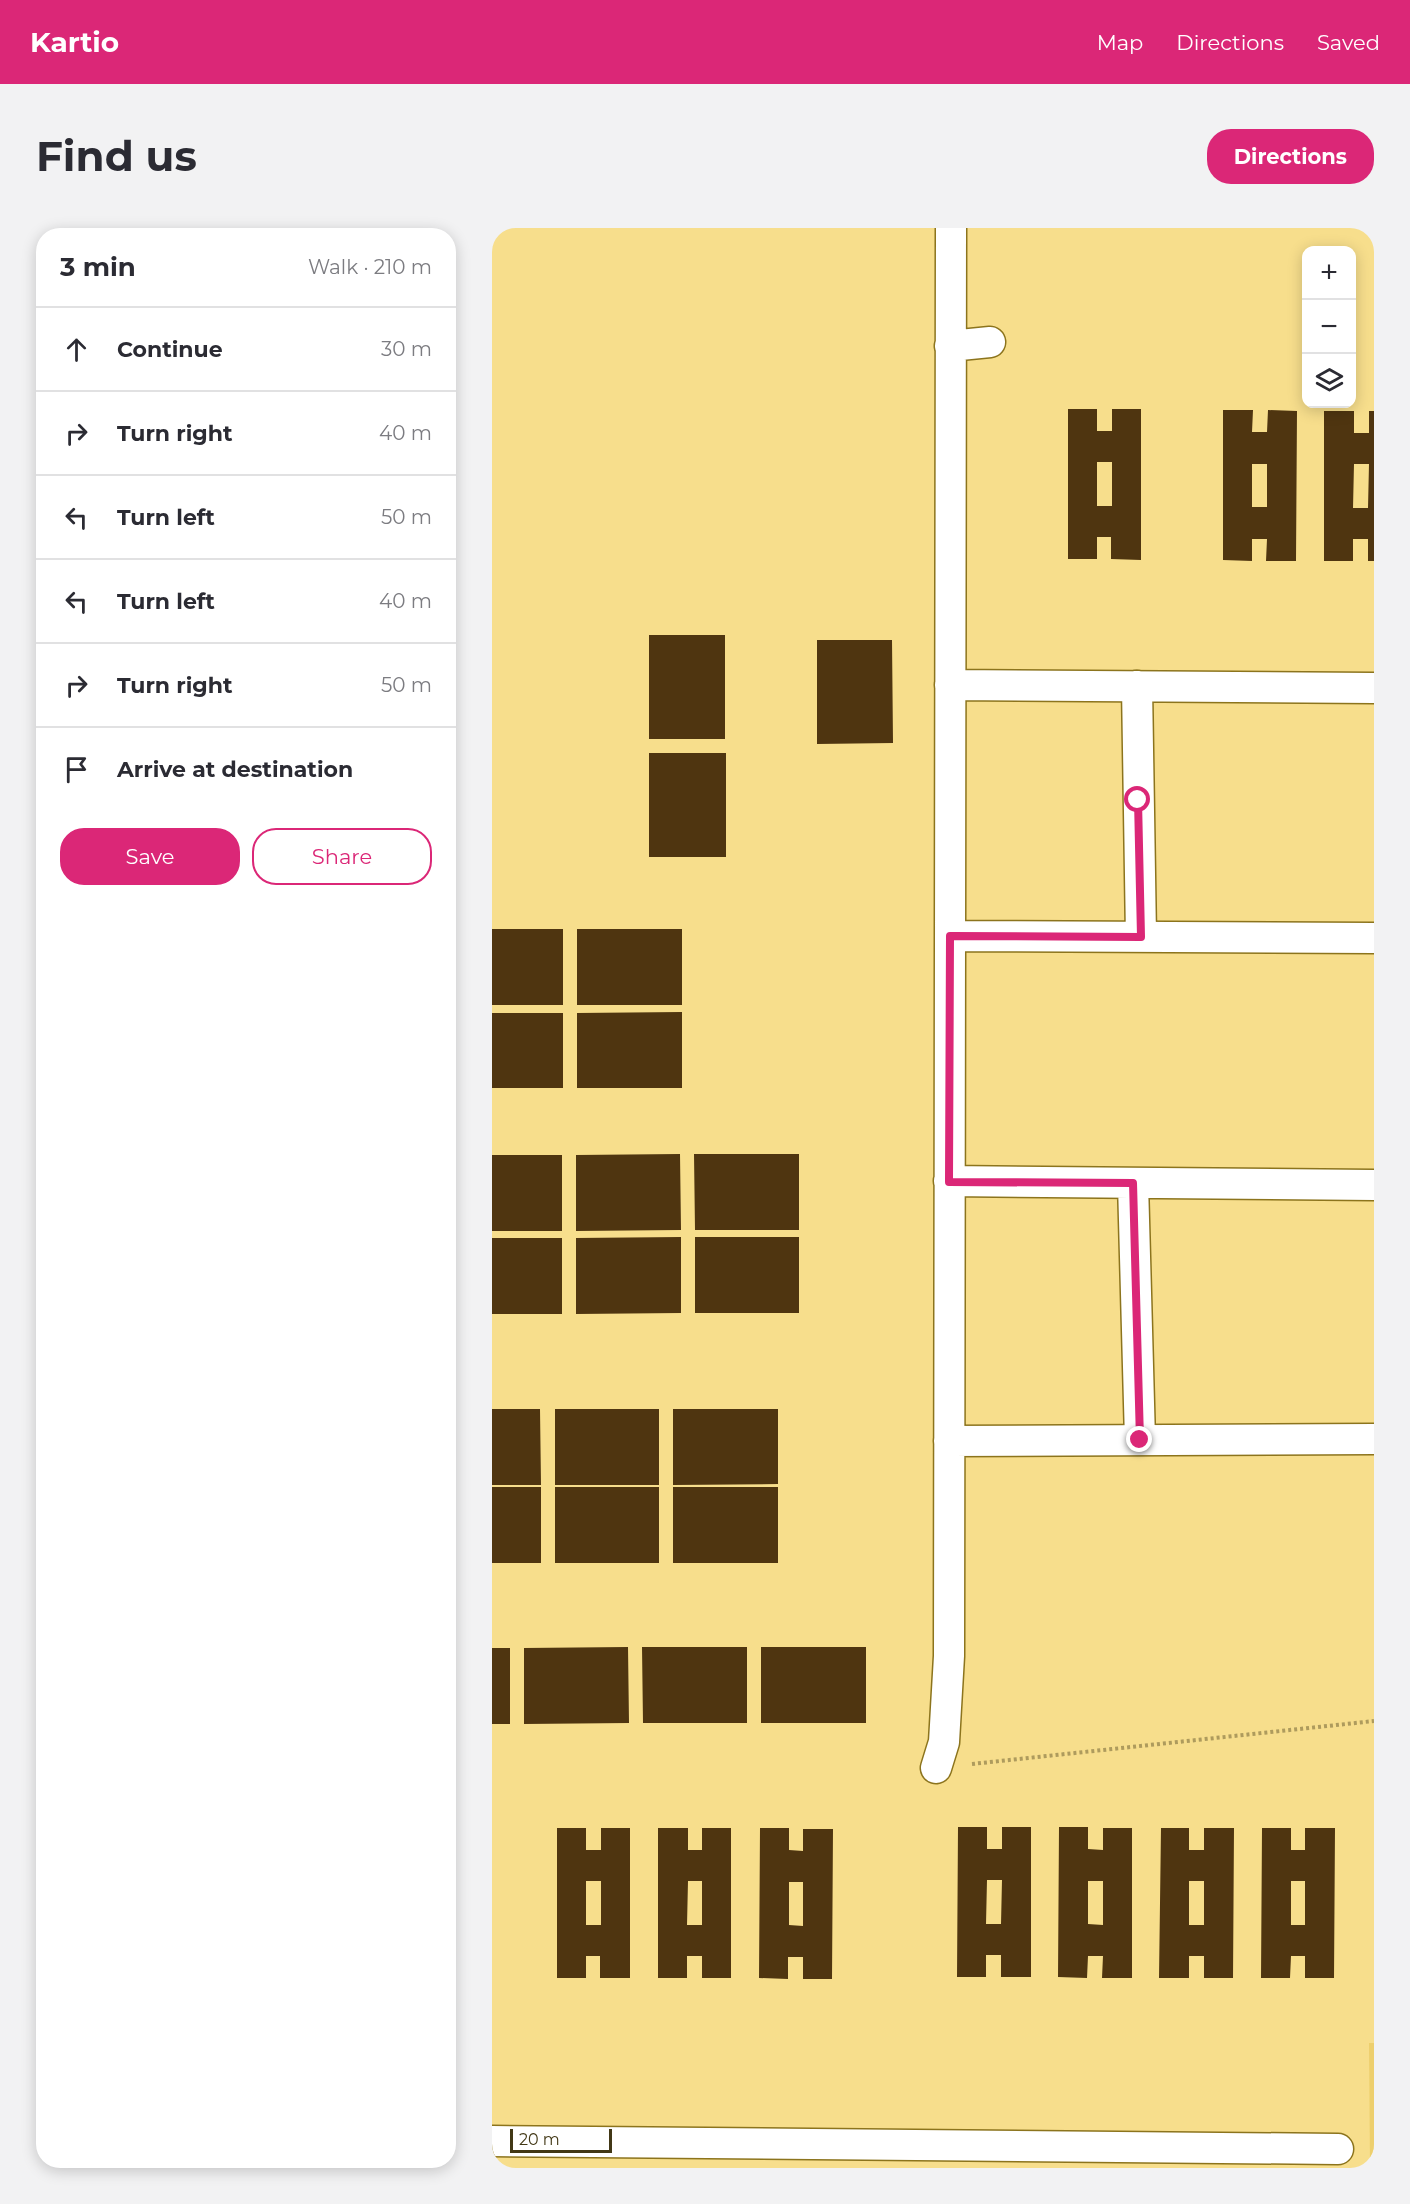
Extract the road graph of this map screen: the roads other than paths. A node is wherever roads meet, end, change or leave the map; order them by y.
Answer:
1 (951, 228) edge
2 (990, 342) dead end
3 (950, 346) junction
4 (950, 685) junction
5 (1137, 686) junction
6 (1374, 688) edge
7 (950, 936) junction
8 (1141, 937) junction
9 (1374, 938) edge
10 (949, 1182) junction
11 (1133, 1183) junction
12 (1374, 1185) edge
13 (1374, 1439) edge
14 (1140, 1440) junction
15 (949, 1441) junction
16 (936, 1768) road end
17 (492, 2141) edge
18 (1338, 2150) dead end

1 - 3 street
2 - 3 street
3 - 4 street
4 - 5 street
4 - 7 street
5 - 6 street
5 - 8 street
7 - 8 street
7 - 10 street
8 - 9 street
10 - 11 street
10 - 15 street
11 - 12 street
11 - 14 street
13 - 14 street
14 - 15 street
15 - 16 street
17 - 18 street

